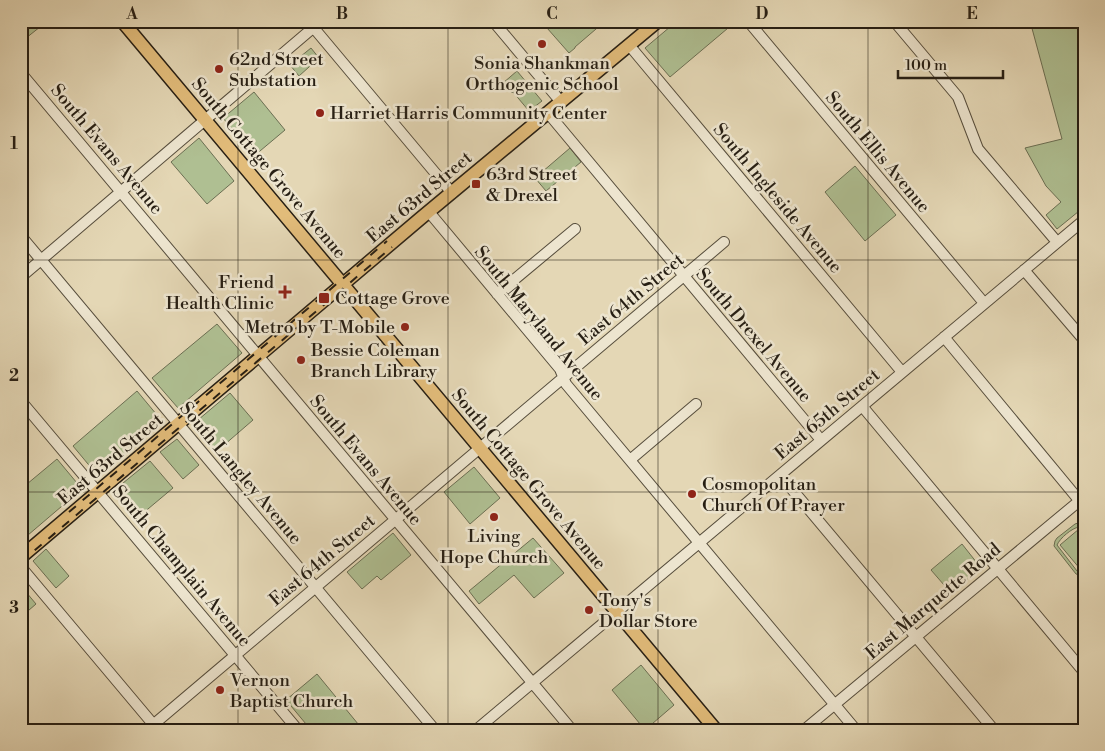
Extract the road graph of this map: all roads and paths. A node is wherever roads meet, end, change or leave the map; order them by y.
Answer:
1 (122, 21) edge
2 (493, 21) edge
3 (658, 21) edge
4 (748, 21) edge
5 (894, 21) edge
6 (314, 23) edge
7 (629, 45) junction
8 (21, 73) edge
9 (561, 102) junction
10 (548, 113) junction
11 (206, 120) junction
12 (121, 192) junction
13 (452, 193) junction
14 (429, 212) junction
15 (1084, 220) edge
16 (575, 229) dead end
17 (21, 236) edge
18 (724, 242) dead end
19 (1056, 242) junction
20 (41, 260) junction
21 (1024, 270) junction
22 (684, 276) junction
23 (21, 277) edge
24 (343, 284) junction
25 (497, 294) junction
26 (984, 303) junction
27 (944, 337) junction
28 (1084, 340) edge
29 (258, 356) junction
30 (902, 372) junction
31 (564, 377) junction
32 (21, 401) edge
33 (696, 404) dead end
34 (862, 406) junction
35 (178, 424) junction
36 (821, 440) junction
37 (480, 448) junction
38 (630, 460) junction
39 (780, 475) junction
40 (98, 492) junction
41 (1082, 501) edge
42 (395, 520) junction
43 (699, 542) junction
44 (21, 557) edge
45 (21, 566) edge
46 (997, 569) junction
47 (315, 587) junction
48 (616, 611) junction
49 (916, 637) junction
50 (235, 655) junction
51 (1084, 672) edge
52 (532, 682) junction
53 (834, 704) junction
54 (153, 728) edge
55 (298, 730) edge
56 (435, 730) edge
57 (476, 730) edge
58 (572, 730) edge
59 (716, 730) edge
60 (804, 730) edge
61 (856, 730) edge
62 (994, 730) edge

1 - 11 main road, South Cottage Grove Avenue
2 - 9 street
3 - 7 main road, East 63rd Street
4 - 26 street, South Ellis Avenue
5 - 19 street
6 - 11 street
6 - 13 street
7 - 9 main road, East 63rd Street
7 - 30 street, South Ingleside Avenue
8 - 12 street, South Evans Avenue
9 - 10 main road, East 63rd Street
10 - 13 main road, East 63rd Street
10 - 22 street, South Drexel Avenue
11 - 12 street
11 - 24 main road, South Cottage Grove Avenue
12 - 20 street
12 - 29 street, South Evans Avenue
13 - 14 main road, East 63rd Street
14 - 24 main road, East 63rd Street
14 - 25 street, South Maryland Avenue
15 - 19 street, East 65th Street
16 - 25 street
17 - 20 street, South Langley Avenue
18 - 22 street, East 64th Street
19 - 21 street, East 65th Street
20 - 23 street
20 - 35 street, South Langley Avenue
21 - 26 street, East 65th Street
21 - 28 street
22 - 31 street, East 64th Street
22 - 36 street, South Drexel Avenue
24 - 29 main road, East 63rd Street
24 - 37 main road, South Cottage Grove Avenue
25 - 31 street, South Maryland Avenue
26 - 27 street, East 65th Street
27 - 30 street, East 65th Street
27 - 41 street
29 - 35 main road, East 63rd Street
29 - 42 street, South Evans Avenue
30 - 34 street, East 65th Street
31 - 37 street, East 64th Street
31 - 38 street, South Maryland Avenue
32 - 40 street, South Champlain Avenue
33 - 38 street
34 - 36 street, East 65th Street
34 - 46 street
35 - 40 main road, East 63rd Street
35 - 47 street, South Langley Avenue
36 - 39 street, East 65th Street
37 - 42 street, East 64th Street
37 - 48 main road, South Cottage Grove Avenue
38 - 43 street, South Maryland Avenue
39 - 43 street, East 65th Street
39 - 49 street
40 - 44 main road, East 63rd Street
40 - 50 street, South Champlain Avenue
41 - 46 street, East Marquette Road
42 - 47 street, East 64th Street
42 - 52 street, South Evans Avenue
43 - 48 street, East 65th Street
43 - 53 street, South Maryland Avenue
45 - 54 street
46 - 49 street, East Marquette Road
46 - 51 street
47 - 50 street, East 64th Street
47 - 56 street, South Langley Avenue
48 - 52 street, East 65th Street
48 - 59 main road, South Cottage Grove Avenue
49 - 53 street, East Marquette Road
49 - 62 street
50 - 54 street, East 64th Street
50 - 55 street, South Champlain Avenue
52 - 57 street, East 65th Street
52 - 58 street, South Evans Avenue
53 - 60 street, East Marquette Road
53 - 61 street, South Maryland Avenue

